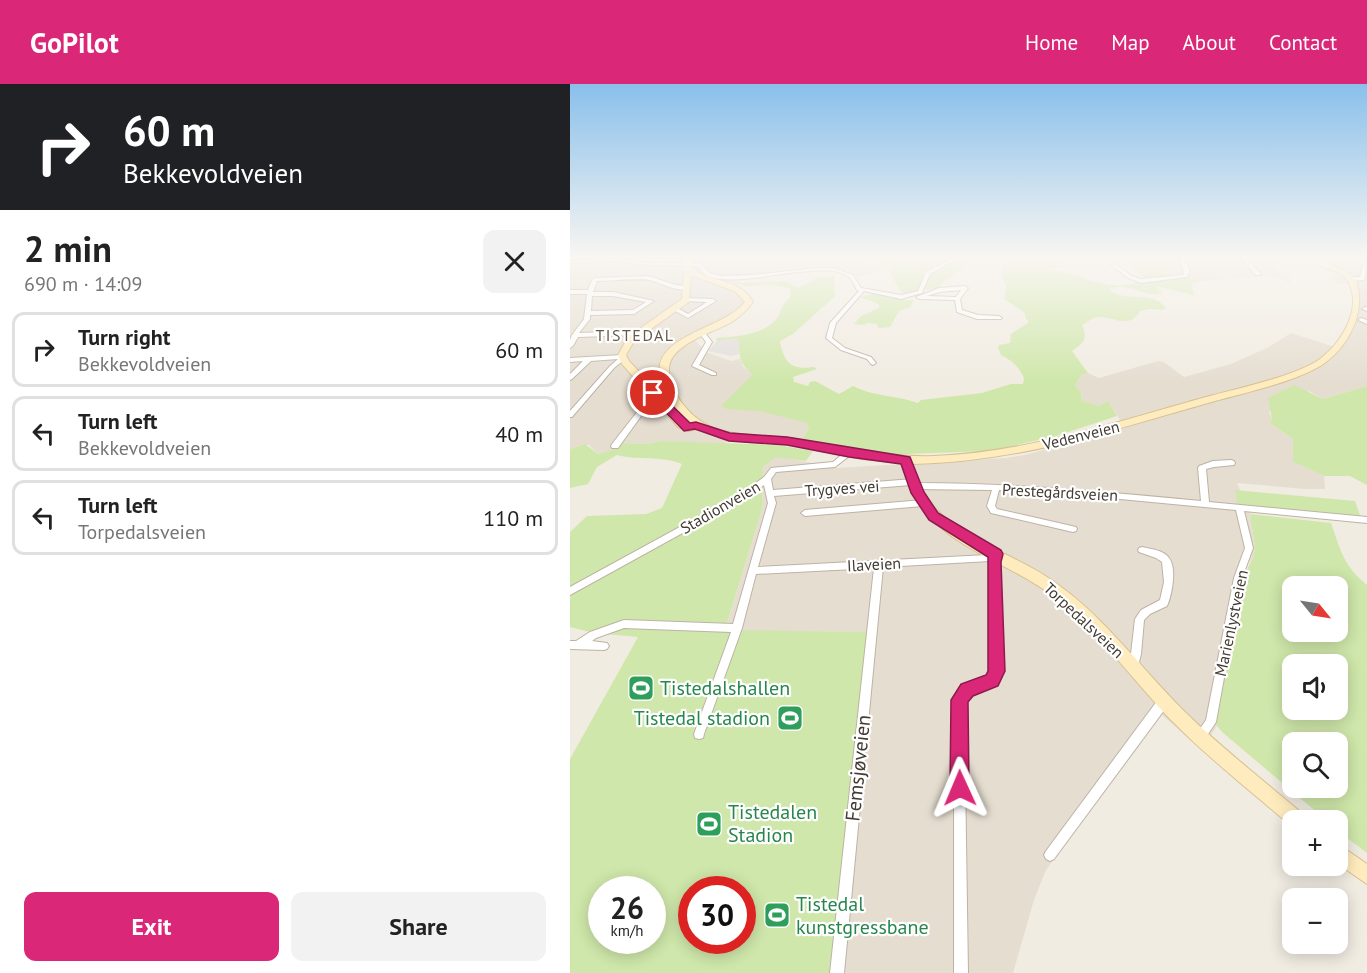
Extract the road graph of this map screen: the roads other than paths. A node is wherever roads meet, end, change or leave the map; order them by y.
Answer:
1 (589, 299) edge
2 (643, 299) edge
3 (748, 299) edge
4 (854, 299) edge
5 (950, 299) edge
6 (686, 300) joint
7 (957, 300) joint
8 (1365, 307) edge
9 (675, 309) junction
10 (588, 313) junction
11 (999, 318) dead end
12 (1364, 321) edge
13 (638, 333) junction
14 (703, 334) junction
15 (575, 335) junction
16 (570, 346) edge
17 (622, 358) junction
18 (589, 359) junction
19 (570, 360) edge
20 (873, 363) dead end
21 (714, 374) dead end
22 (570, 378) edge
23 (654, 394) junction
24 (570, 415) edge
25 (696, 426) junction
26 (615, 446) dead end
27 (849, 453) junction
28 (906, 460) junction
29 (1231, 463) dead end
30 (767, 479) junction
31 (914, 484) junction
32 (996, 488) junction
33 (771, 493) junction
34 (922, 503) junction
35 (1205, 504) junction
36 (1239, 508) junction
37 (805, 513) dead end
38 (1367, 520) edge
39 (1073, 529) dead end
40 (1142, 550) dead end
41 (996, 554) junction
42 (879, 564) junction
43 (752, 571) junction
44 (570, 591) edge
45 (737, 628) junction
46 (574, 645) edge
47 (604, 646) dead end
48 (1133, 667) junction
49 (1164, 700) junction
50 (699, 734) dead end
51 (1200, 736) junction
52 (1286, 810) edge
53 (1050, 855) dead end
54 (1348, 861) edge
55 (1367, 875) edge
56 (837, 973) edge
57 (961, 973) edge

1 - 10 street
2 - 10 street
3 - 14 main road
4 - 20 street
5 - 7 street
6 - 9 main road
6 - 9 street
7 - 11 street
8 - 12 main road, Vedenveien
9 - 13 main road
10 - 15 street
12 - 28 main road, Vedenveien
13 - 15 street
13 - 17 main road
14 - 21 street
14 - 25 main road
15 - 16 street
17 - 18 street
17 - 23 main road
17 - 24 street
18 - 19 street
18 - 22 street
23 - 25 main road
23 - 26 street
25 - 27 main road
27 - 28 main road, Vedenveien
27 - 30 street
28 - 31 main road, Torpedalsveien
29 - 35 street
30 - 33 street, Stadionveien
30 - 44 street, Stadionveien
31 - 32 street, Prestegårdsveien
31 - 33 street, Trygves vei
31 - 34 main road, Torpedalsveien
32 - 35 street, Prestegårdsveien
32 - 39 street
33 - 43 street, Stadionveien
34 - 37 street
34 - 41 main road, Torpedalsveien
35 - 36 street, Prestegårdsveien
36 - 38 street, Prestegårdsveien
36 - 51 street, Marienlystveien
40 - 48 street, Torpedalsveien
41 - 42 street, Ilaveien
41 - 48 main road, Torpedalsveien
41 - 57 street
42 - 43 street, Ilaveien
42 - 56 street, Femsjøveien
43 - 45 street, Stadionveien
45 - 46 street
45 - 50 street, Stadionveien
46 - 47 street
48 - 49 main road, Torpedalsveien
49 - 51 main road, Torpedalsveien
49 - 53 street
51 - 52 main road, Torpedalsveien
54 - 55 main road

